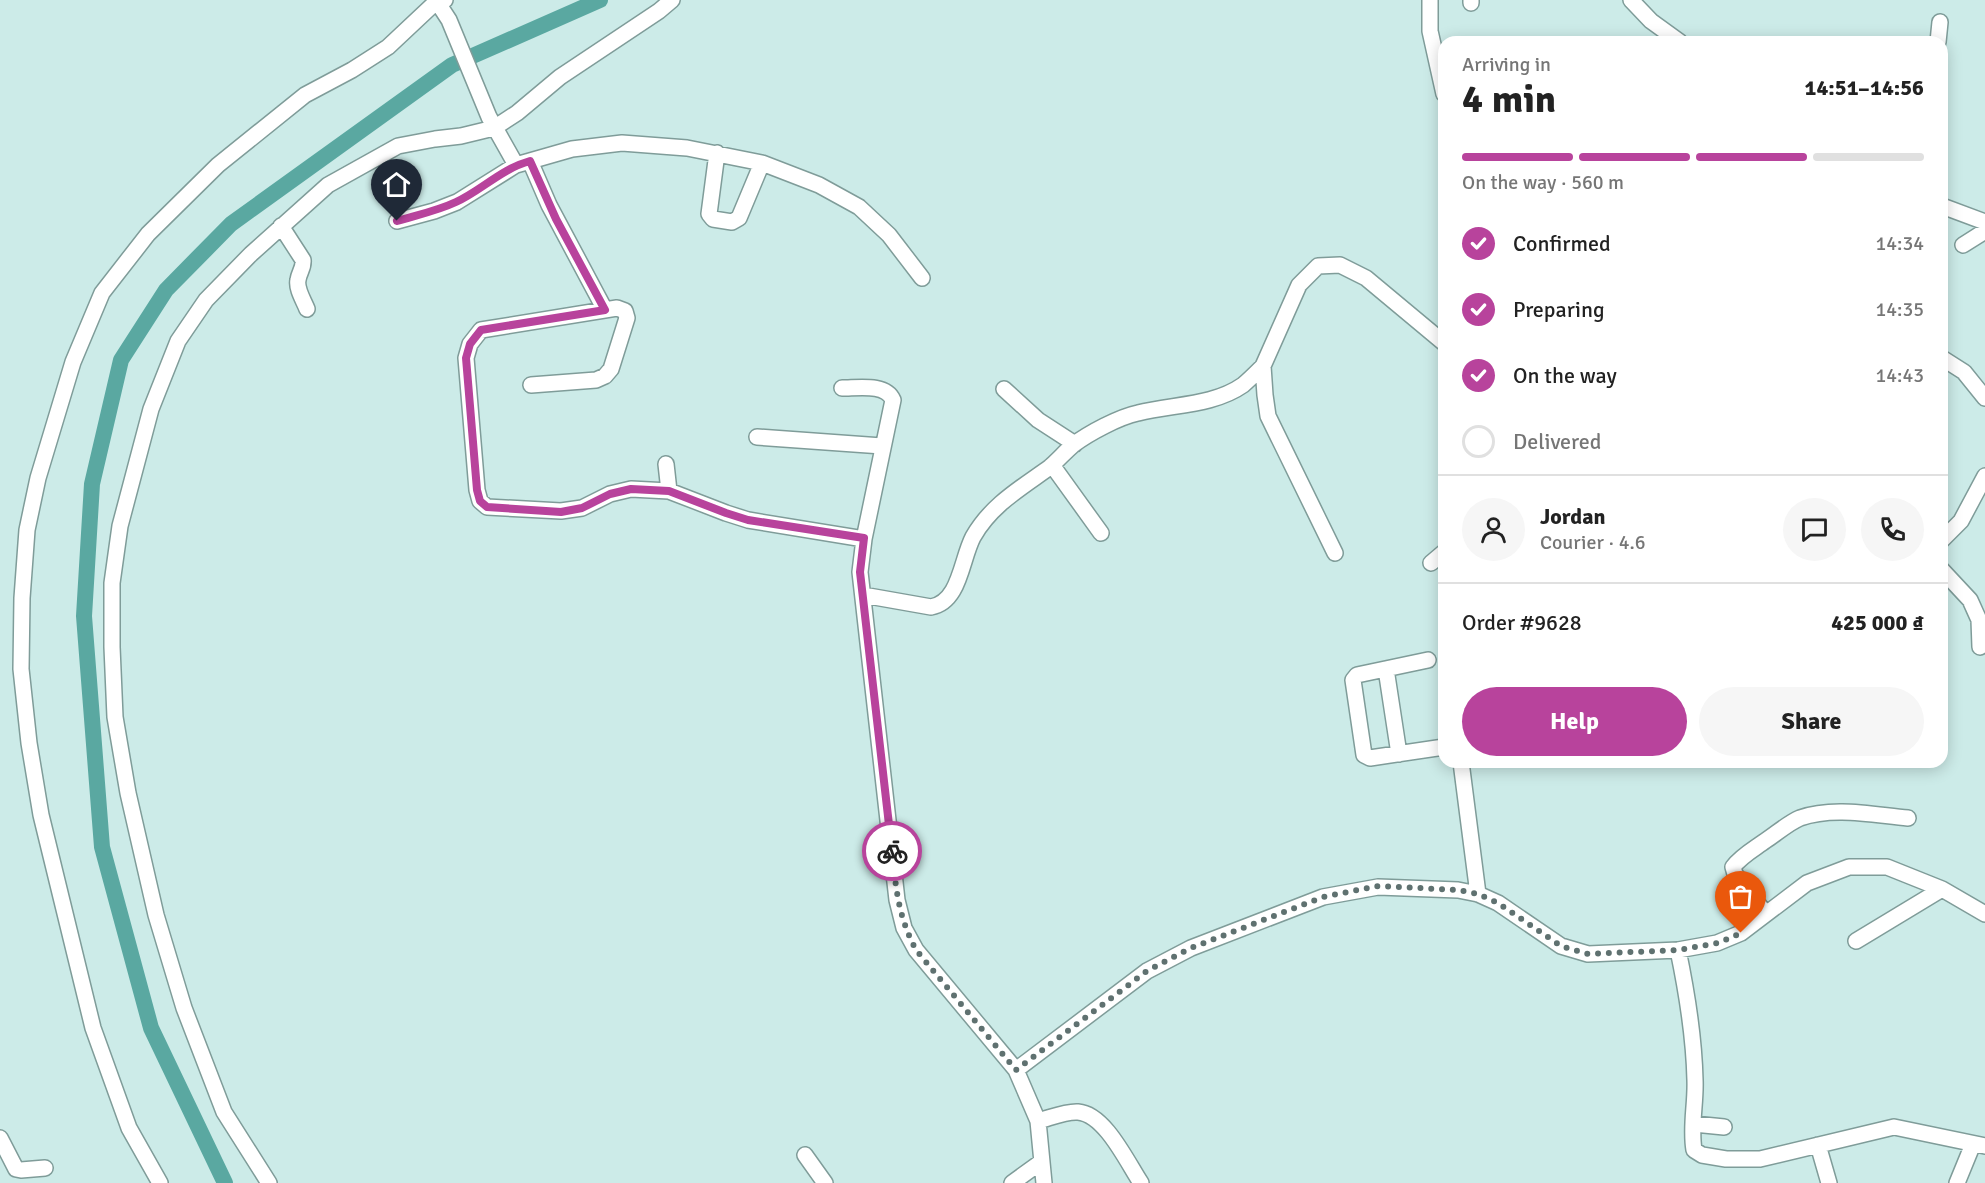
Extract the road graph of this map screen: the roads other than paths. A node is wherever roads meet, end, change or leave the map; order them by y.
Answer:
1 (440, 0) edge
2 (672, 0) edge
3 (1430, 0) edge
4 (1631, 0) edge
5 (1940, 22) dead end
6 (1672, 36) edge
7 (1939, 36) edge
8 (1438, 67) edge
9 (491, 122) junction
10 (717, 153) junction
11 (523, 163) junction
12 (762, 163) junction
13 (1948, 208) edge
14 (397, 221) dead end
15 (1985, 222) edge
16 (281, 226) junction
17 (1985, 231) edge
18 (1963, 245) dead end
19 (922, 278) dead end
20 (307, 309) dead end
21 (605, 310) junction
22 (1438, 338) edge
23 (1948, 362) edge
24 (1263, 366) junction
25 (531, 386) dead end
26 (842, 388) dead end
27 (1004, 389) dead end
28 (1985, 398) edge
29 (757, 437) dead end
30 (1075, 444) junction
31 (882, 446) junction
32 (666, 464) dead end
33 (1052, 465) junction
34 (1985, 476) edge
35 (669, 491) junction
36 (1979, 502) edge
37 (1101, 533) dead end
38 (1948, 534) edge
39 (864, 538) junction
40 (1335, 553) dead end
41 (1438, 557) edge
42 (1431, 563) dead end
43 (1948, 576) edge
44 (863, 595) junction
45 (1980, 647) dead end
46 (1428, 660) dead end
47 (1386, 669) junction
48 (1438, 748) edge
49 (1399, 754) junction
50 (1462, 768) edge
51 (1908, 818) dead end
52 (1942, 889) junction
53 (1478, 894) junction
54 (1766, 914) junction
55 (1985, 914) edge
56 (1856, 941) dead end
57 (1678, 950) junction
58 (1016, 1070) junction
59 (1038, 1121) junction
60 (1694, 1124) junction
61 (1724, 1127) dead end
62 (0, 1138) edge
63 (1818, 1144) junction
64 (1979, 1145) edge
65 (806, 1155) dead end
66 (1041, 1162) junction
67 (45, 1168) dead end
68 (160, 1183) edge
69 (268, 1183) edge
70 (825, 1183) edge
71 (1012, 1183) edge
72 (1044, 1183) edge
73 (1141, 1183) edge
74 (1829, 1183) edge
75 (1957, 1183) edge

1 - 9 street
1 - 68 street
2 - 9 street
3 - 8 street
4 - 6 street
5 - 7 street
9 - 11 street
9 - 16 street
10 - 11 street
10 - 12 street
10 - 12 street
11 - 14 street
11 - 21 street
12 - 19 street
13 - 15 street
16 - 20 street
16 - 69 street
17 - 18 street
21 - 25 street
21 - 35 street
22 - 24 street
23 - 28 street
24 - 30 street
24 - 40 street
26 - 31 street
27 - 30 street
29 - 31 street
30 - 33 street
31 - 39 street
32 - 35 street
33 - 37 street
33 - 44 street
34 - 36 street
35 - 39 street
36 - 38 street
39 - 44 street
41 - 42 street
43 - 45 street
44 - 58 street
46 - 47 street
47 - 49 street
47 - 49 street
48 - 49 street
50 - 53 street
51 - 54 street
52 - 54 street
52 - 55 street
52 - 56 street
53 - 57 street
53 - 58 street
54 - 57 street
57 - 60 street
58 - 59 street
59 - 66 street
59 - 73 street
60 - 61 street
60 - 63 street
62 - 67 street
63 - 64 street
63 - 74 street
64 - 75 street
65 - 70 street
66 - 71 street
66 - 72 street

